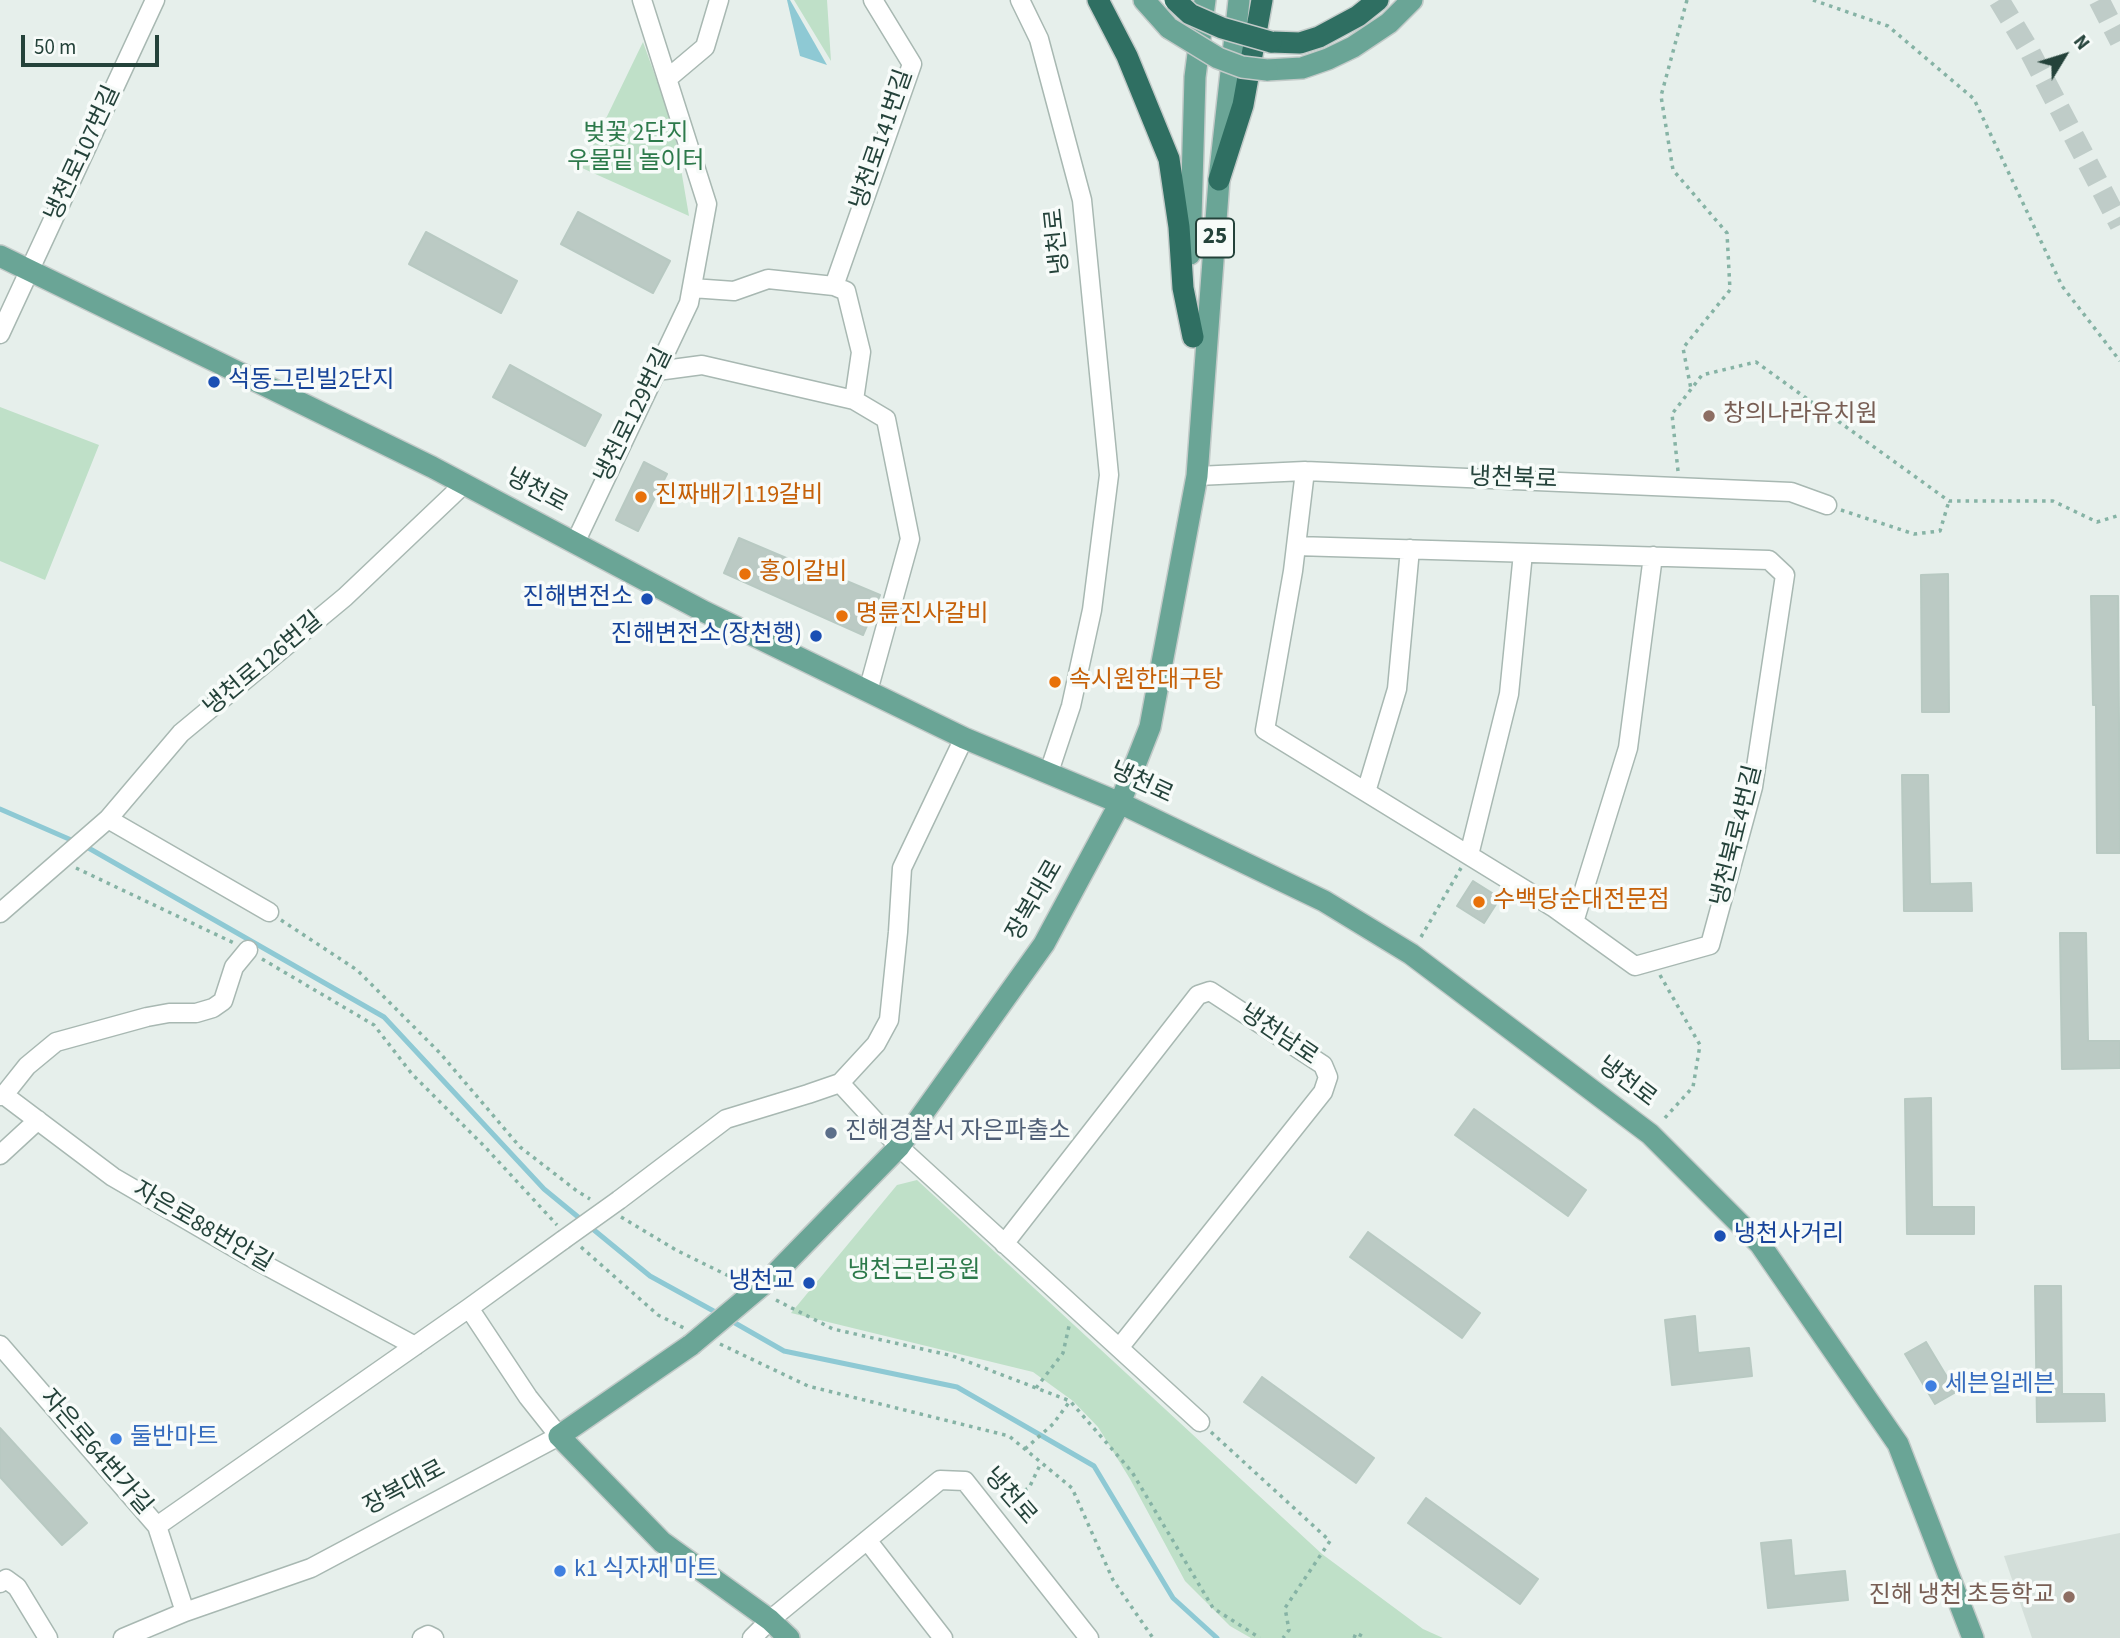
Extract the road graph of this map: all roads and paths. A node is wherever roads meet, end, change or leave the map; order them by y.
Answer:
1 (155, 0) edge
2 (642, 0) edge
3 (719, 0) edge
4 (873, 0) edge
5 (1020, 0) edge
6 (1098, 0) edge
7 (1144, 0) edge
8 (1175, 0) edge
9 (1205, 0) edge
10 (1239, 0) edge
11 (1262, 0) edge
12 (1378, 0) edge
13 (1412, 0) edge
14 (1687, 0) edge
15 (1813, 0) edge
16 (667, 79) junction
17 (1219, 180) junction
18 (0, 256) edge
19 (30, 270) junction
20 (692, 288) junction
21 (840, 289) junction
22 (0, 334) edge
23 (1193, 337) junction
24 (2120, 361) edge
25 (657, 371) junction
26 (1691, 389) junction
27 (854, 400) junction
28 (1305, 471) junction
29 (1197, 476) junction
30 (464, 484) junction
31 (1679, 487) junction
32 (1950, 501) junction
33 (1827, 505) joint
34 (2120, 515) edge
35 (575, 542) junction
36 (1296, 546) junction
37 (1410, 549) junction
38 (1523, 553) junction
39 (1653, 556) junction
40 (867, 691) junction
41 (964, 738) junction
42 (1049, 772) junction
43 (1366, 792) junction
44 (1120, 803) junction
45 (108, 820) junction
46 (1469, 855) junction
47 (66, 857) junction
48 (269, 912) joint
49 (0, 913) edge
50 (1574, 922) junction
51 (248, 950) junction
52 (1411, 954) junction
53 (1653, 961) junction
54 (840, 1083) junction
55 (2, 1095) edge
56 (38, 1120) junction
57 (1650, 1134) junction
58 (899, 1147) junction
59 (0, 1155) edge
60 (577, 1191) dead end
61 (567, 1237) junction
62 (1004, 1244) junction
63 (1074, 1307) junction
64 (469, 1308) junction
65 (693, 1339) junction
66 (0, 1345) edge
67 (720, 1345) dead end
68 (415, 1346) junction
69 (1119, 1348) junction
70 (953, 1356) dead end
71 (1036, 1388) junction
72 (1070, 1401) junction
73 (1200, 1422) joint
74 (559, 1436) junction
75 (1025, 1449) junction
76 (1041, 1462) junction
77 (986, 1508) junction
78 (158, 1526) junction
79 (867, 1541) junction
80 (9, 1585) edge
81 (185, 1612) junction
82 (770, 1620) junction
83 (48, 1638) edge
84 (123, 1638) edge
85 (422, 1638) edge
86 (434, 1638) edge
87 (752, 1638) edge
88 (789, 1638) edge
89 (943, 1638) edge
90 (1089, 1638) edge
91 (1153, 1638) edge
92 (1259, 1638) edge
93 (1283, 1638) edge
94 (1353, 1638) edge
95 (1366, 1638) edge
96 (1973, 1638) edge

1 - 19 street, 냉천로107번길
2 - 16 street, 냉천로129번길
3 - 16 street
4 - 21 street, 냉천로141번길
5 - 42 street, 냉천로
6 - 23 highway
7 - 13 main road, bridge
8 - 12 highway, bridge
9 - 23 main road, 25
10 - 17 main road, 25
11 - 17 highway
14 - 26 path
15 - 24 path
16 - 20 street, 냉천로129번길
17 - 29 main road, 25
18 - 19 main road, 냉천로
19 - 22 street, 냉천로107번길
19 - 30 main road, 냉천로
20 - 21 street
20 - 25 street, 냉천로129번길
21 - 27 street
23 - 29 main road, 25
25 - 27 street
25 - 35 street, 냉천로129번길
26 - 31 path
26 - 32 path
27 - 40 street
28 - 29 street, 냉천북로
28 - 31 street, 냉천북로
28 - 36 street, 냉천북로4번길
29 - 44 main road, 장복대로
30 - 35 main road, 냉천로
30 - 45 street, 냉천로126번길
31 - 33 street, 냉천북로
32 - 33 path
32 - 34 path
35 - 40 main road, 냉천로
36 - 37 street
36 - 43 street, 냉천북로4번길
37 - 38 street
37 - 43 street
38 - 39 street
38 - 46 street
39 - 50 street
39 - 53 street, 냉천북로4번길
40 - 41 main road, 냉천로
41 - 42 main road, 냉천로
41 - 54 street
42 - 44 main road, 냉천로
43 - 46 street, 냉천북로4번길
44 - 52 main road, 냉천로
44 - 58 main road, 장복대로
45 - 47 street, 냉천로126번길
45 - 48 street
46 - 50 street, 냉천북로4번길
46 - 52 path
47 - 49 street, 냉천로126번길
47 - 51 path
48 - 60 path
50 - 53 street, 냉천북로4번길
51 - 55 street
51 - 61 path
52 - 57 main road, 냉천로
53 - 57 path
54 - 58 street
54 - 61 street, bridge
55 - 56 street, 자은로88번안길
56 - 59 street
56 - 68 street, 자은로88번안길
57 - 96 main road, 냉천로
58 - 62 street
58 - 65 main road, 장복대로, bridge
61 - 64 street
61 - 65 path
62 - 63 street
62 - 69 street, 냉천남로
63 - 69 street
63 - 71 path
64 - 68 street
64 - 74 street
65 - 74 main road, 장복대로
66 - 78 street, 자은로64번가길
67 - 75 path
68 - 78 street
69 - 73 street
70 - 71 path
71 - 72 path
72 - 75 path
72 - 92 path
73 - 93 path
74 - 81 street, 장복대로
74 - 82 main road
75 - 76 path
76 - 77 path
76 - 91 path
77 - 79 street, 냉천로
77 - 90 street, 냉천로
78 - 81 street, 자은로64번가길
79 - 82 street, 냉천로
79 - 89 street
80 - 83 street
81 - 84 street, 장복대로
82 - 87 street, 냉천로
82 - 88 main road
85 - 86 street
94 - 95 path

